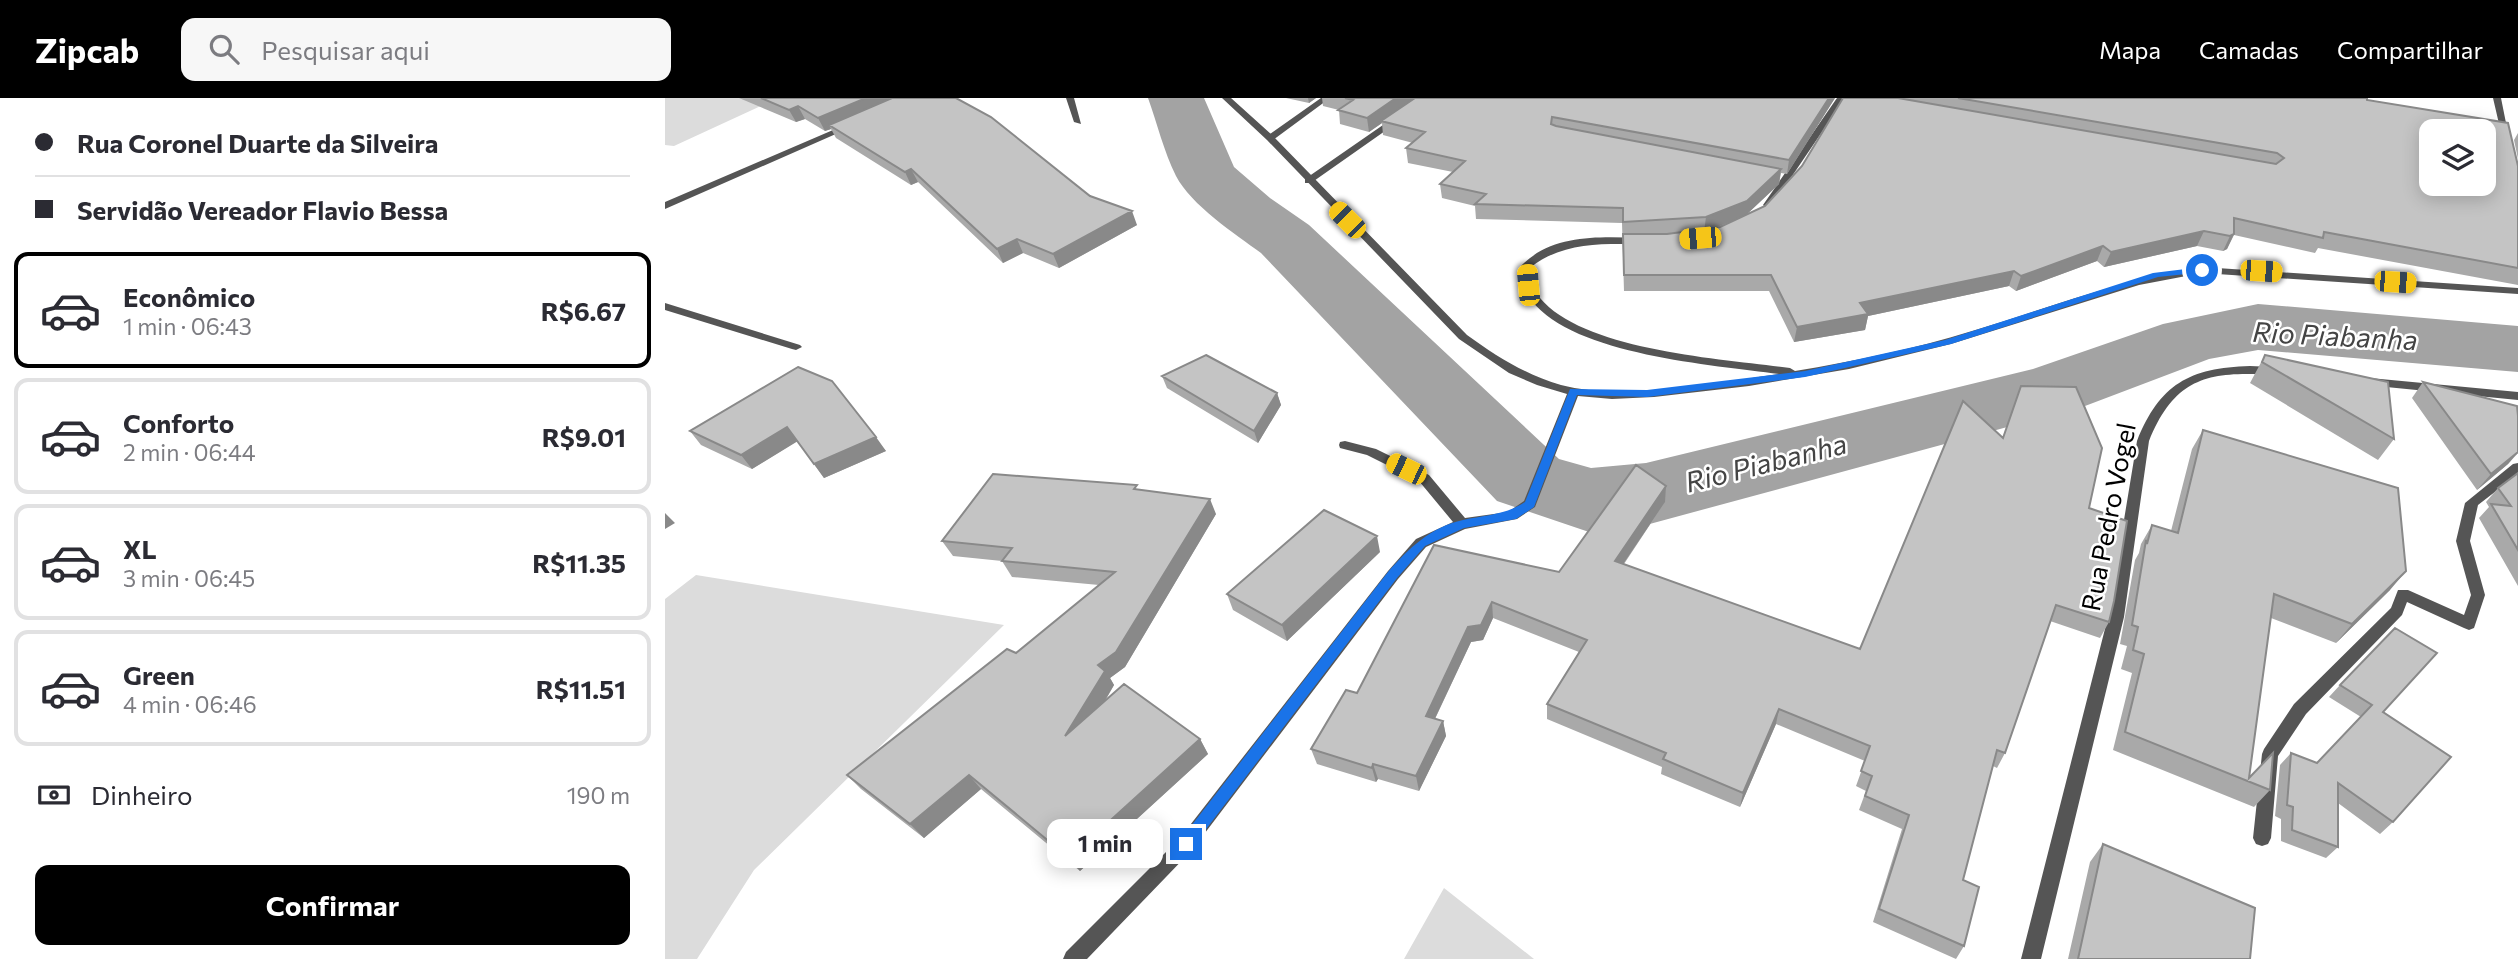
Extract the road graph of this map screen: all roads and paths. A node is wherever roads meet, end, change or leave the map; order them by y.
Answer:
1 (1070, 98) edge
2 (1226, 98) edge
3 (1326, 98) edge
4 (1427, 98) edge
5 (1841, 98) edge
6 (2497, 98) edge
7 (860, 121) edge
8 (1078, 122) dead end
9 (1270, 138) junction
10 (2509, 151) edge
11 (1774, 177) edge
12 (1788, 180) junction
13 (1308, 181) junction
14 (665, 206) edge
15 (1761, 214) edge
16 (1657, 241) edge
17 (2518, 290) edge
18 (665, 306) edge
19 (796, 347) dead end
20 (2281, 372) edge
21 (1805, 374) junction
22 (2354, 380) edge
23 (1574, 391) junction
24 (2518, 396) edge
25 (1345, 444) dead end
26 (2518, 467) edge
27 (1462, 524) junction
28 (2262, 838) dead end
29 (1073, 959) edge
30 (2031, 959) edge

1 - 8 street
2 - 9 street
3 - 9 street
4 - 13 street
5 - 12 street
6 - 10 street
7 - 14 street
9 - 13 street
11 - 12 street
12 - 15 street
13 - 23 street
16 - 21 street
17 - 21 street
18 - 19 street
20 - 30 street, Rua Pedro Vogel
21 - 23 street
22 - 24 street
23 - 27 street
25 - 27 street
26 - 28 street
27 - 29 street

